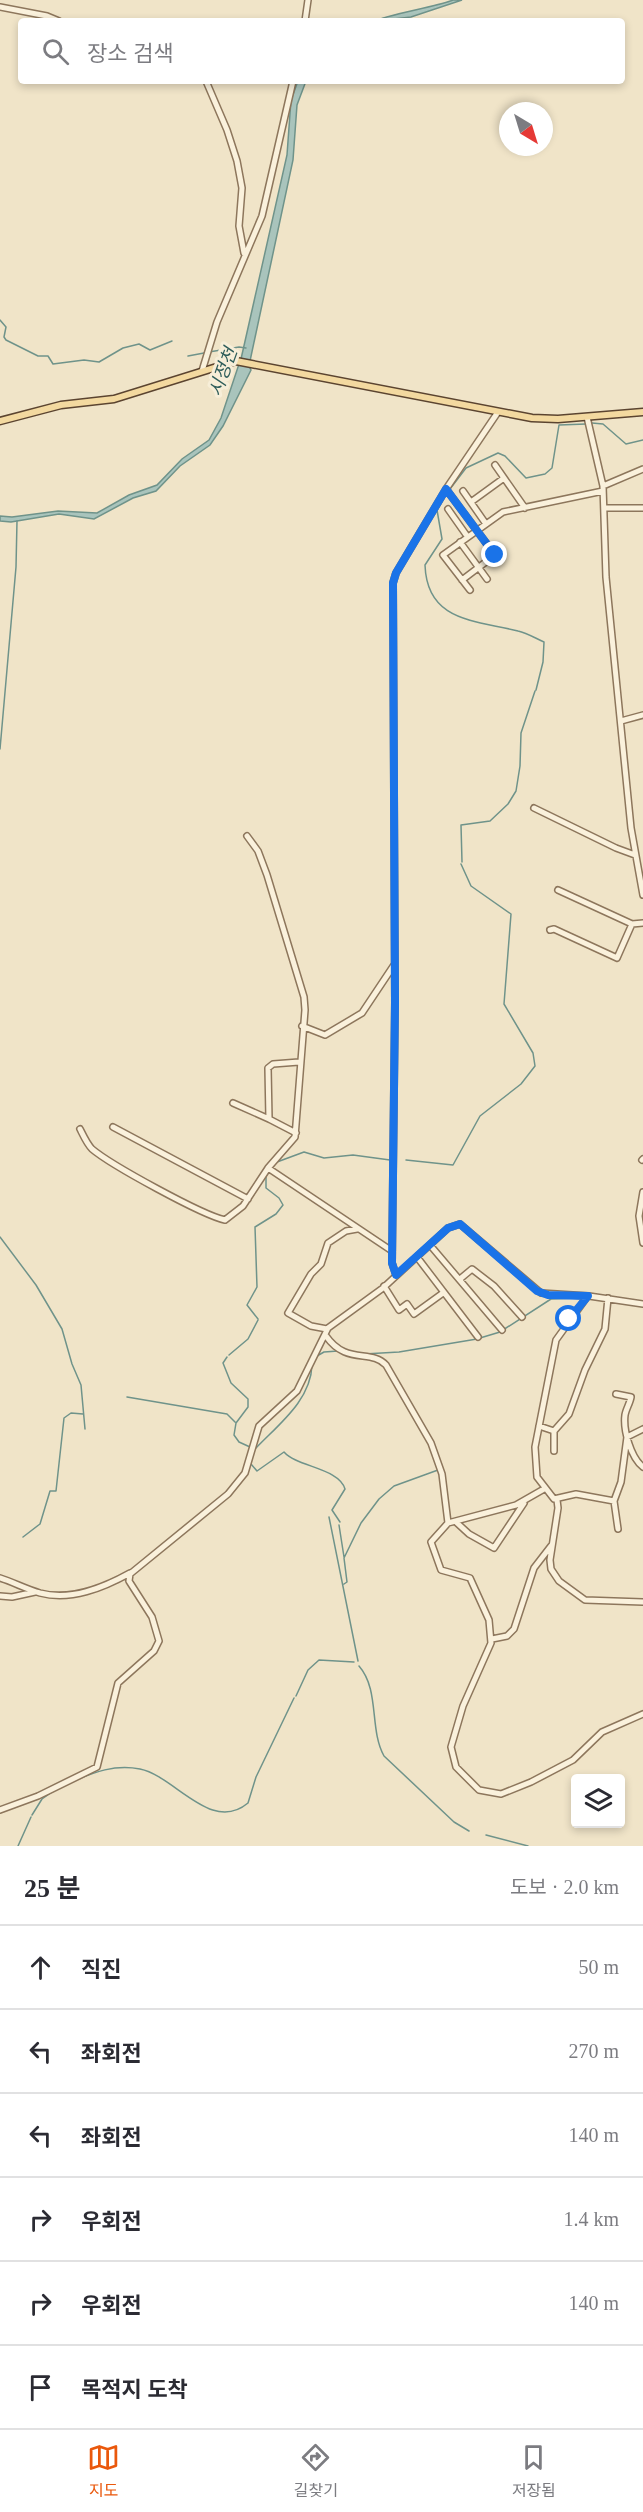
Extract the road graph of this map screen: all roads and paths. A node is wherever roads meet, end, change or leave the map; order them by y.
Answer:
1 (308, 0) edge
2 (0, 7) edge
3 (51, 18) edge
4 (305, 18) edge
5 (207, 84) edge
6 (292, 84) edge
7 (245, 255) junction
8 (202, 371) junction
9 (498, 412) junction
10 (643, 412) edge
11 (587, 417) junction
12 (0, 421) edge
13 (495, 465) dead end
14 (643, 469) edge
15 (504, 478) junction
16 (603, 488) junction
17 (446, 489) junction
18 (463, 491) dead end
19 (471, 502) junction
20 (448, 508) dead end
21 (525, 508) junction
22 (604, 508) junction
23 (643, 508) edge
24 (486, 524) junction
25 (477, 530) junction
26 (467, 536) junction
27 (460, 542) junction
28 (479, 567) junction
29 (487, 579) dead end
30 (462, 580) junction
31 (470, 590) dead end
32 (643, 715) edge
33 (621, 721) junction
34 (534, 808) dead end
35 (247, 836) dead end
36 (635, 855) junction
37 (558, 890) dead end
38 (643, 895) edge
39 (643, 923) edge
40 (632, 924) junction
41 (550, 930) dead end
42 (394, 965) junction
43 (302, 1026) junction
44 (299, 1062) junction
45 (233, 1103) dead end
46 (269, 1119) junction
47 (113, 1127) dead end
48 (80, 1129) dead end
49 (297, 1133) junction
50 (268, 1168) junction
51 (643, 1192) edge
52 (248, 1199) junction
53 (357, 1228) junction
54 (643, 1243) edge
55 (430, 1245) junction
56 (392, 1251) junction
57 (417, 1257) junction
58 (396, 1275) junction
59 (460, 1279) junction
60 (384, 1286) junction
61 (443, 1293) junction
62 (588, 1296) junction
63 (609, 1298) junction
64 (643, 1304) edge
65 (522, 1317) dead end
66 (502, 1330) dead end
67 (327, 1333) junction
68 (478, 1337) dead end
69 (616, 1394) dead end
70 (539, 1426) junction
71 (643, 1429) edge
72 (554, 1431) junction
73 (627, 1437) junction
74 (554, 1451) dead end
75 (643, 1467) edge
76 (544, 1489) junction
77 (556, 1500) junction
78 (614, 1501) junction
79 (525, 1502) junction
80 (456, 1522) junction
81 (448, 1523) junction
82 (618, 1529) dead end
83 (552, 1545) junction
84 (131, 1572) junction
85 (0, 1578) edge
86 (37, 1592) junction
87 (0, 1596) edge
88 (643, 1602) edge
89 (492, 1638) junction
90 (643, 1714) edge
91 (0, 1810) edge

1 - 4 street
2 - 3 street
5 - 7 street
6 - 7 street
7 - 8 street
8 - 9 main road
8 - 12 main road
9 - 11 main road
9 - 17 street
10 - 11 main road
11 - 16 street
13 - 15 street
14 - 16 street
15 - 19 street
15 - 21 street
16 - 21 street
16 - 22 street
17 - 25 street
17 - 42 street
18 - 19 street
19 - 24 street
20 - 26 street
21 - 24 street
22 - 23 street
22 - 33 street
24 - 25 street
25 - 26 street
25 - 28 street
26 - 27 street
27 - 28 street
27 - 30 street
28 - 29 street
28 - 30 street
30 - 31 street
32 - 33 street
33 - 36 street
34 - 36 street
35 - 43 street
36 - 38 street
37 - 40 street
39 - 40 street
40 - 41 street
42 - 43 street
42 - 56 street
43 - 44 street
44 - 46 street
44 - 49 street
45 - 46 street
46 - 49 street
47 - 52 street
48 - 52 street
49 - 50 street
50 - 52 street
50 - 53 street
51 - 54 street
53 - 56 street
53 - 67 street
55 - 57 street
55 - 59 street
55 - 62 street
56 - 58 street
57 - 58 street
57 - 61 street
58 - 60 street
59 - 65 street
59 - 66 street
60 - 61 street
60 - 67 street
61 - 68 street
62 - 63 street
62 - 70 street
63 - 64 street
63 - 72 street
67 - 81 street
67 - 84 street
69 - 73 street
70 - 72 street
70 - 76 street
71 - 73 street
72 - 74 street
73 - 75 street
73 - 78 street
76 - 77 street
76 - 79 street
77 - 78 street
77 - 83 street
78 - 82 street
79 - 80 street
79 - 80 street
80 - 81 street
81 - 89 street
83 - 88 street
83 - 89 street
84 - 86 street
84 - 91 street
85 - 86 street
86 - 87 street
89 - 90 street

